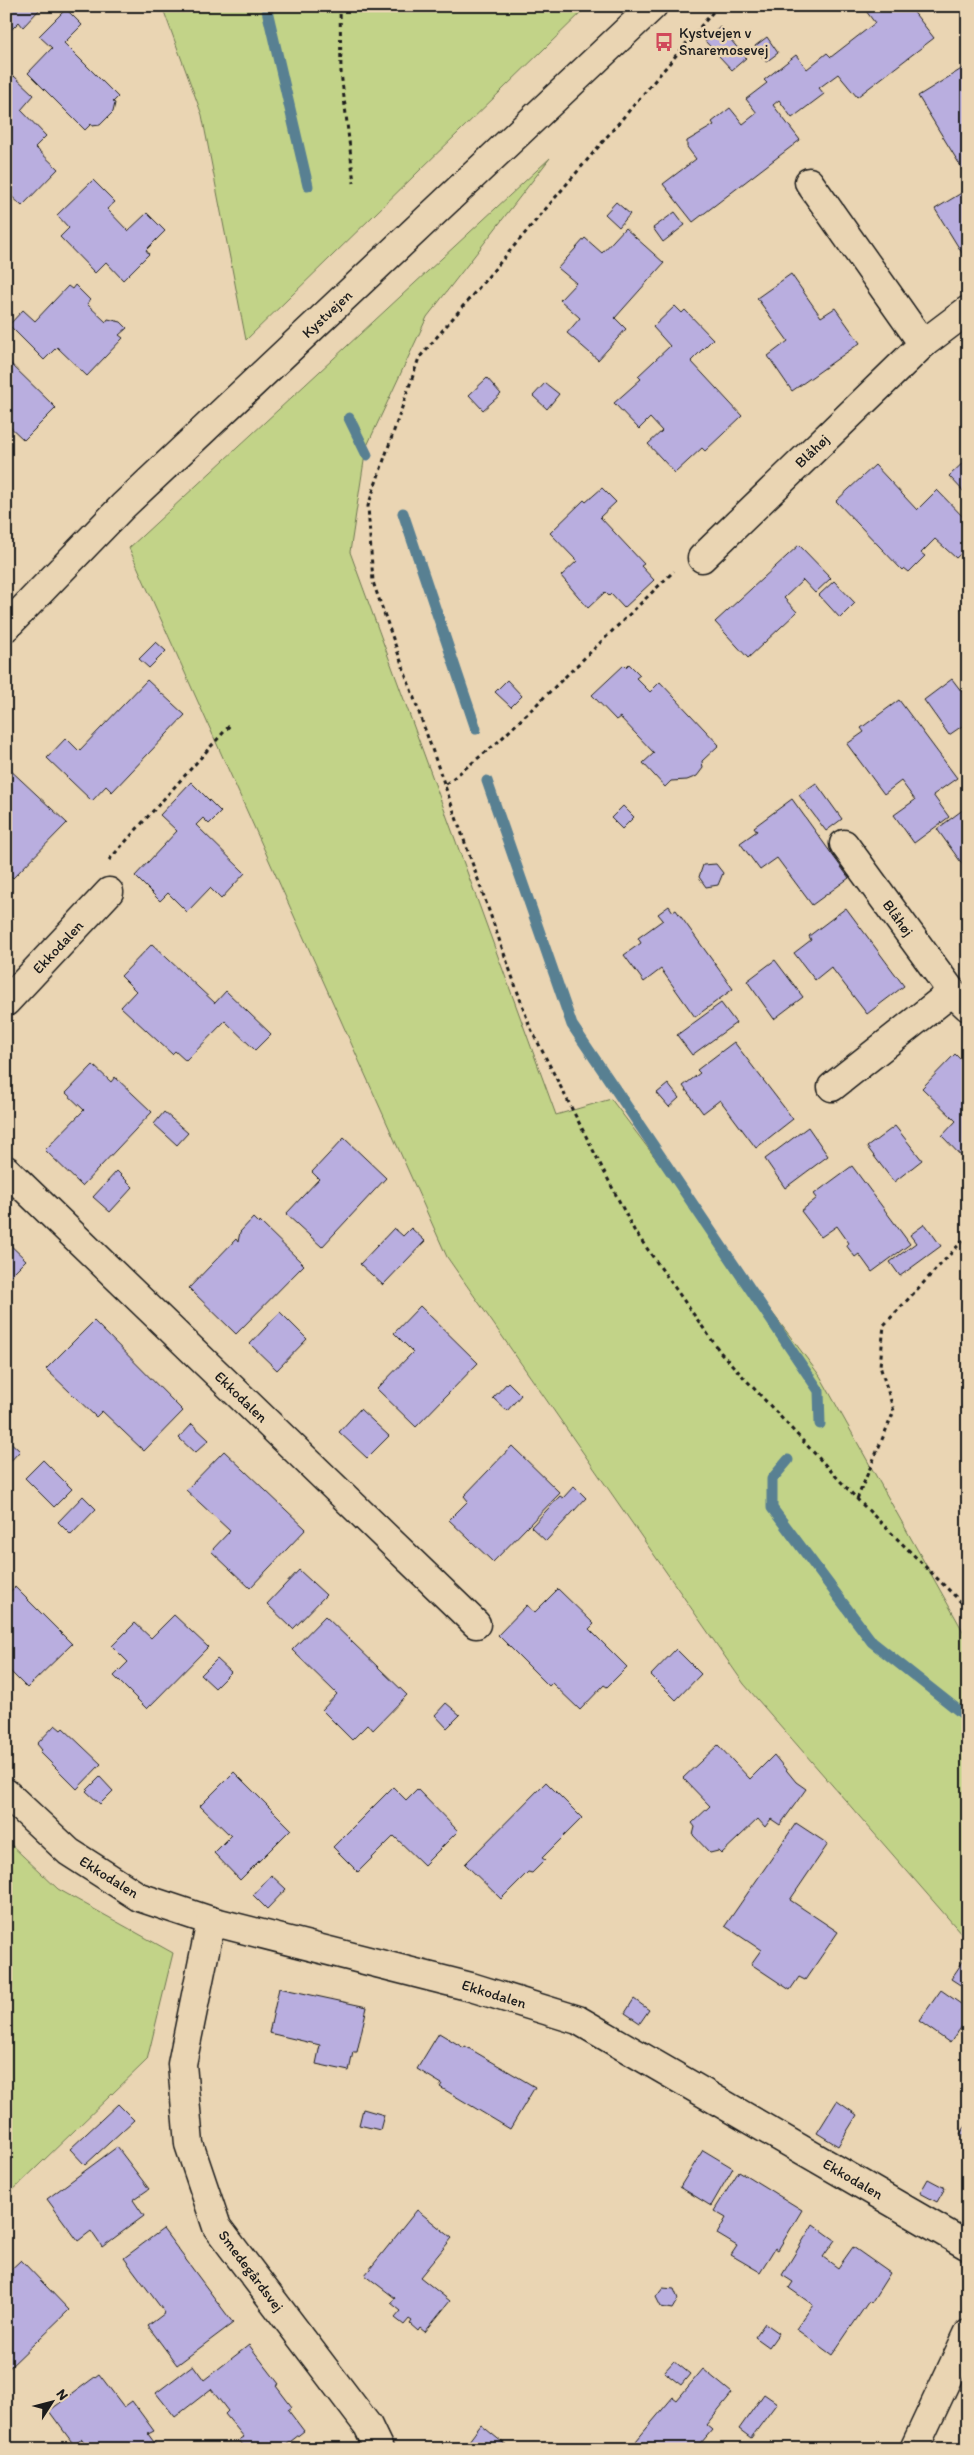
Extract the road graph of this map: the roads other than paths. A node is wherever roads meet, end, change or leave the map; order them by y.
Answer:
1 (653, 6) edge
2 (809, 182) dead end
3 (968, 310) edge
4 (923, 344) junction
5 (702, 558) road end
6 (6, 627) edge
7 (844, 844) dead end
8 (109, 892) road end
9 (960, 1000) edge
10 (6, 1002) edge
11 (832, 1087) dead end
12 (6, 1170) edge
13 (476, 1624) dead end
14 (6, 1793) edge
15 (211, 1921) junction
16 (968, 2246) edge
17 (968, 2334) edge
18 (379, 2449) edge
19 (914, 2449) edge

1 - 6 street, Kystvejen
2 - 4 street
3 - 4 street, Blåhøj
4 - 5 street, Blåhøj
7 - 9 street, Blåhøj
8 - 10 street, Ekkodalen
9 - 11 street, Blåhøj
12 - 13 street, Ekkodalen
14 - 15 street, Ekkodalen
15 - 16 street, Ekkodalen
15 - 18 street, Smedegårdsvej
17 - 19 street

